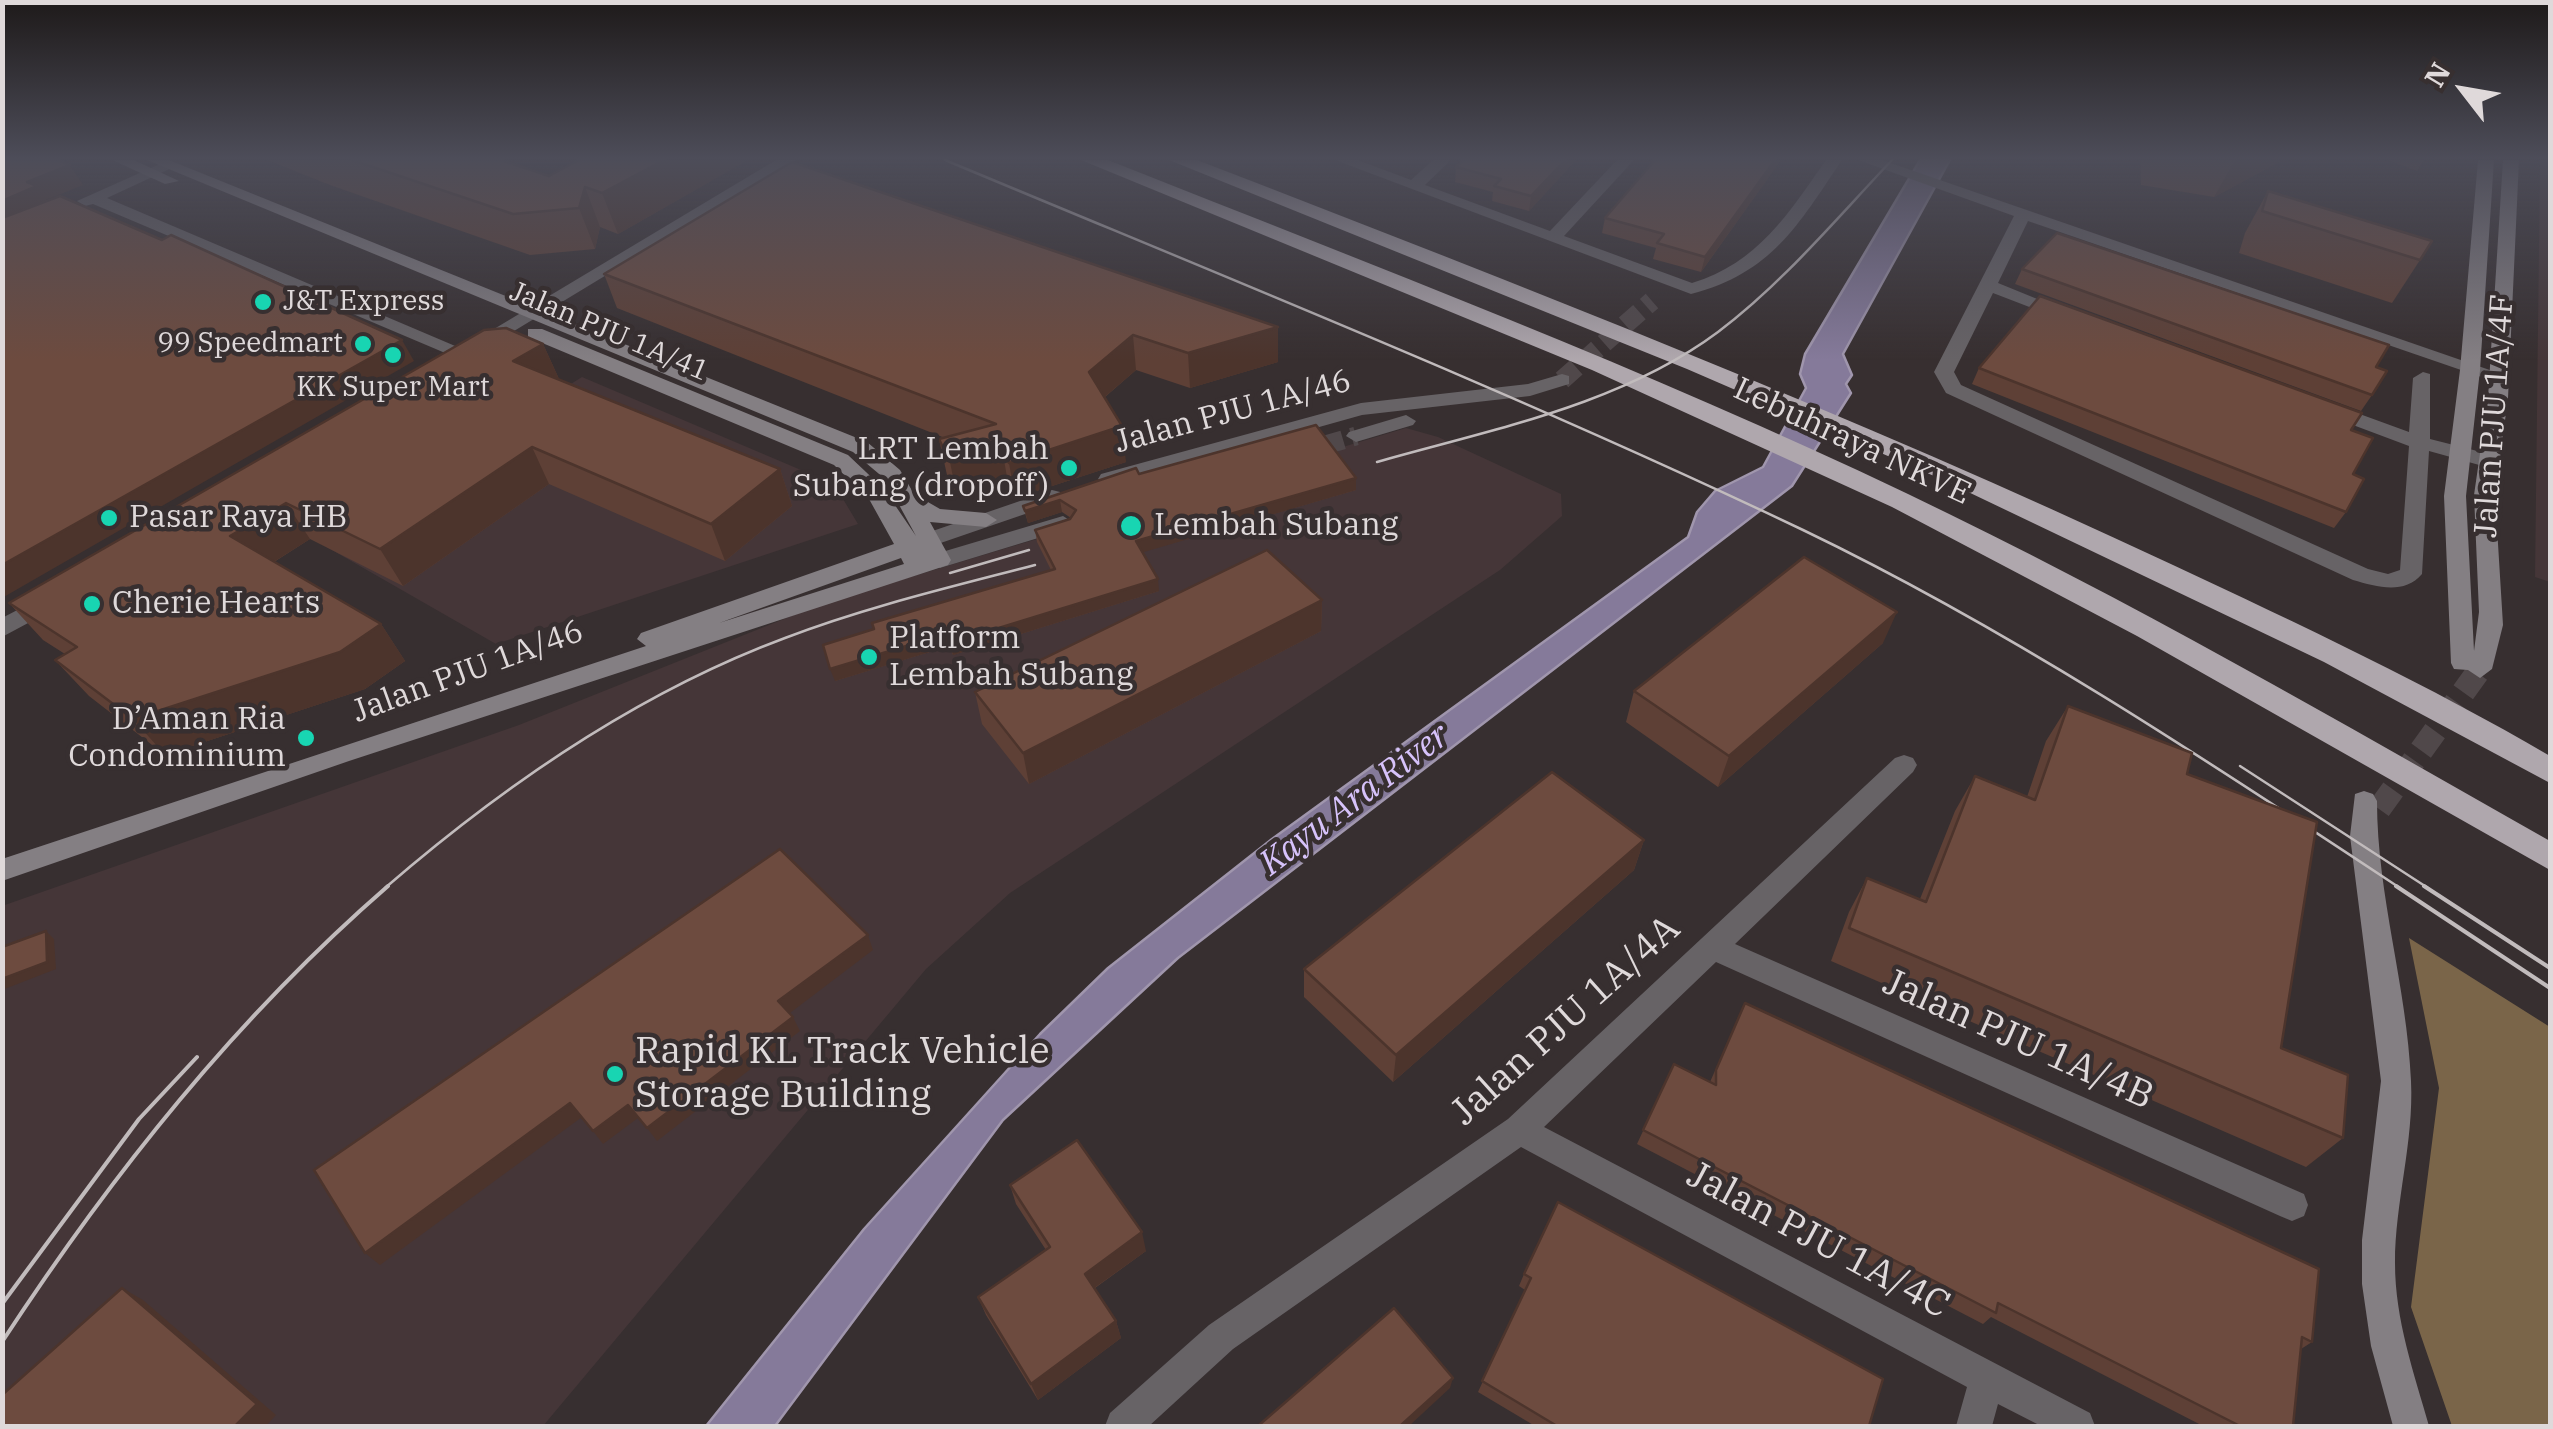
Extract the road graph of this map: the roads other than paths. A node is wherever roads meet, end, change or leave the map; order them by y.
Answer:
1 (159, 227) edge
2 (302, 227) edge
3 (688, 227) edge
4 (1255, 227) edge
5 (1350, 227) edge
6 (1520, 227) edge
7 (1564, 227) edge
8 (1786, 227) edge
9 (2017, 227) edge
10 (2059, 227) edge
11 (2481, 227) edge
12 (2508, 227) edge
13 (1552, 239) junction
14 (1670, 282) junction
15 (1988, 286) junction
16 (1652, 301) tunnel mouth
17 (2081, 320) edge
18 (529, 322) junction
19 (2470, 370) junction
20 (2500, 377) junction
21 (2424, 378) dead end
22 (1562, 380) tunnel mouth
23 (2306, 401) edge
24 (1406, 421) dead end
25 (1356, 436) tunnel mouth
26 (2418, 442) junction
27 (2458, 453) junction
28 (2490, 462) junction
29 (904, 496) junction
30 (986, 520) junction
31 (1063, 523) edge
32 (923, 554) junction
33 (69, 590) edge
34 (2, 628) edge
35 (1904, 765) dead end
36 (2550, 769) edge
37 (2369, 812) tunnel mouth
38 (2550, 856) edge
39 (2, 870) edge
40 (1712, 947) junction
41 (1519, 1130) junction
42 (2292, 1205) dead end
43 (1988, 1379) junction
44 (1124, 1426) edge
45 (1974, 1426) edge
46 (2076, 1426) edge
47 (2411, 1426) edge

1 - 18 street
2 - 18 street, Jalan PJU 1A/41
3 - 18 street
4 - 38 highway, Lebuhraya NKVE
5 - 36 highway, Lebuhraya NKVE
6 - 13 street
7 - 13 street
8 - 14 street
9 - 15 street
10 - 19 street
11 - 19 street, Jalan PJU 1A/4F
12 - 20 street, Jalan PJU 1A/4F
13 - 14 street
14 - 16 street
15 - 17 street
15 - 26 street
18 - 29 street, Jalan PJU 1A/41
18 - 32 street, Jalan PJU 1A/41
19 - 20 street
19 - 27 street, Jalan PJU 1A/4F
20 - 28 street, Jalan PJU 1A/4F
21 - 26 street
22 - 30 street, Jalan PJU 1A/46
23 - 26 street
24 - 25 street, Jalan PJU 1A/46
26 - 27 street
27 - 28 street
27 - 28 street, Jalan PJU 1A/4F
29 - 30 street
29 - 32 street, Jalan PJU 1A/41
30 - 32 street, Jalan PJU 1A/46
31 - 32 street, Jalan PJU 1A/46
32 - 39 street, Jalan PJU 1A/46
33 - 34 street
35 - 40 street, Jalan PJU 1A/4A
37 - 47 street
40 - 41 street, Jalan PJU 1A/4A
40 - 42 street, Jalan PJU 1A/4B
41 - 43 street, Jalan PJU 1A/4C
41 - 44 street, Jalan PJU 1A/4A
43 - 45 street
43 - 46 street, Jalan PJU 1A/4C

